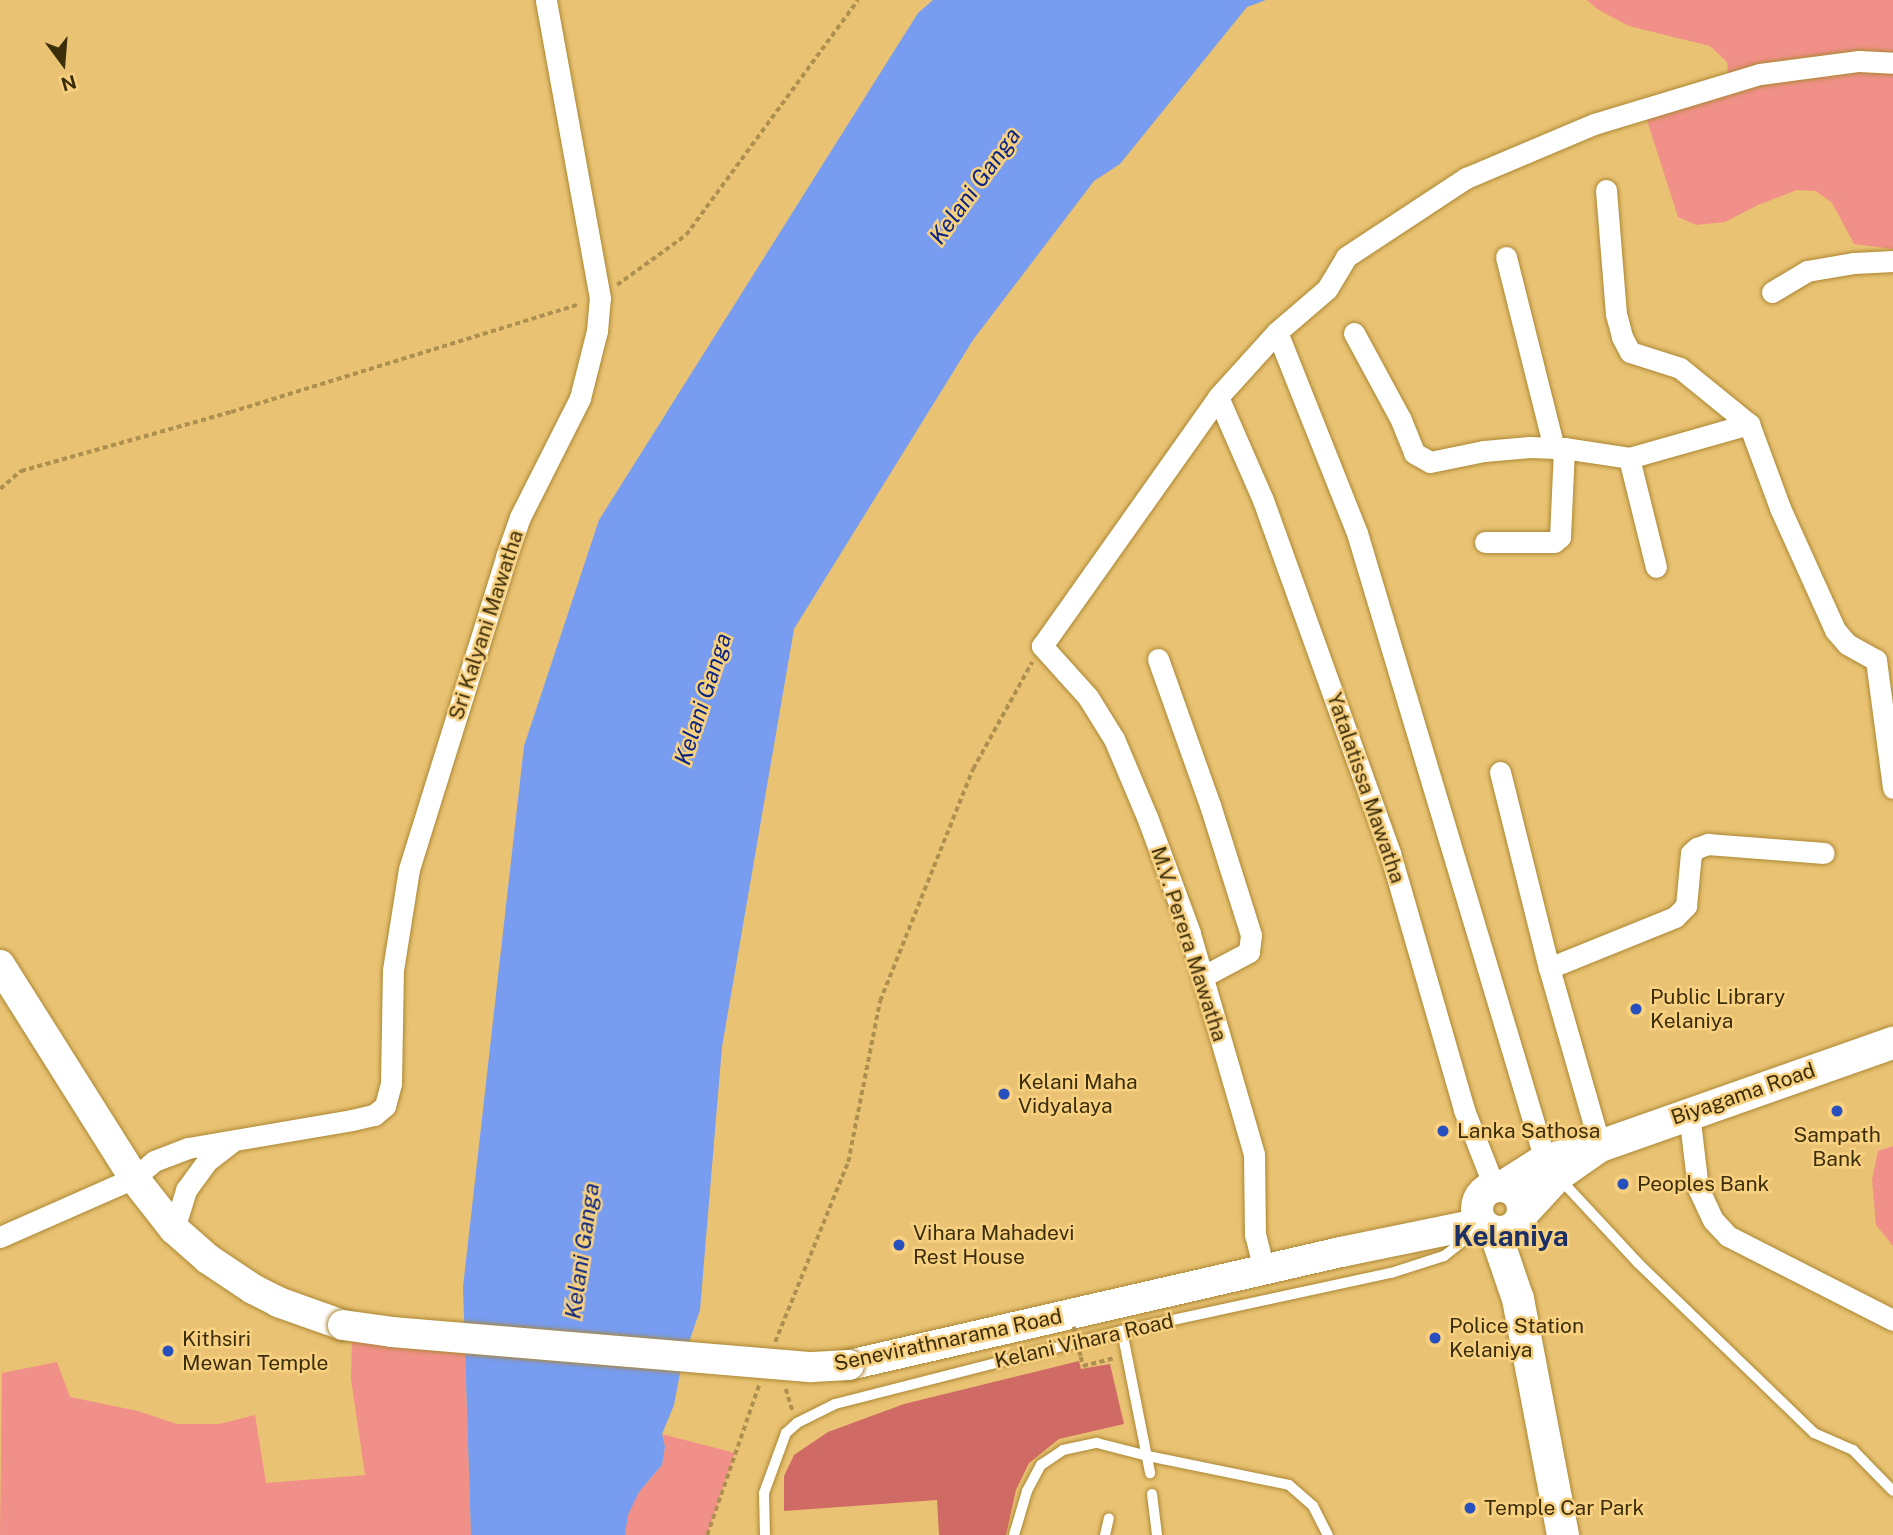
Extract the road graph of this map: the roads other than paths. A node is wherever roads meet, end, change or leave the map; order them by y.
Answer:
1 (546, 0) edge
2 (1893, 63) edge
3 (1606, 190) dead end
4 (1506, 257) dead end
5 (1893, 261) edge
6 (1772, 292) dead end
7 (1277, 332) junction
8 (1354, 333) dead end
9 (1218, 397) junction
10 (1748, 424) junction
11 (1559, 448) junction
12 (1629, 458) junction
13 (1485, 542) dead end
14 (1657, 567) dead end
15 (1885, 658) edge
16 (1158, 659) dead end
17 (1500, 772) dead end
18 (1893, 788) edge
19 (1824, 853) dead end
20 (0, 965) edge
21 (1549, 968) junction
22 (1202, 977) junction
23 (1893, 1043) edge
24 (1689, 1113) junction
25 (234, 1141) junction
26 (1597, 1148) junction
27 (1551, 1168) junction
28 (134, 1178) junction
29 (1497, 1211) junction
30 (174, 1229) junction
31 (0, 1237) edge
32 (1264, 1270) junction
33 (1893, 1321) edge
34 (1122, 1331) junction
35 (1148, 1456) junction
36 (1150, 1473) dead end
37 (1893, 1491) edge
38 (1152, 1494) dead end
39 (1109, 1518) dead end
40 (765, 1535) edge
41 (1014, 1535) edge
42 (1105, 1535) edge
43 (1157, 1535) edge
44 (1328, 1535) edge
45 (1563, 1535) edge

1 - 25 street, Sri Kalyani Mawatha
2 - 7 street
3 - 10 street
4 - 11 street
5 - 6 street
7 - 9 street
7 - 27 street
8 - 11 street
9 - 22 street, M.V. Perera Mawatha
9 - 29 street, Yatalatissa Mawatha
10 - 12 street
10 - 15 street
11 - 12 street
11 - 13 street
12 - 14 street
15 - 18 street
16 - 22 street
17 - 21 street
19 - 21 street
20 - 28 street, Senevirathnarama Road
21 - 26 street
22 - 32 street, M.V. Perera Mawatha
23 - 24 main road, Biyagama Road
24 - 26 main road, Biyagama Road
24 - 33 street
25 - 28 street, Sri Kalyani Mawatha
25 - 30 street, Sri Kalyani Mawatha
26 - 27 main road, Biyagama Road
27 - 29 main road, Biyagama Road
27 - 37 lane
28 - 30 street, Senevirathnarama Road
28 - 31 street, Sri Kalyani Mawatha
29 - 32 street, Senevirathnarama Road
29 - 34 lane, Kelani Vihara Road
29 - 45 main road
30 - 32 street, Senevirathnarama Road, bridge
34 - 35 lane
34 - 40 lane, Kelani Vihara Road
35 - 36 lane
35 - 41 lane
35 - 44 lane
38 - 43 lane
39 - 42 lane

